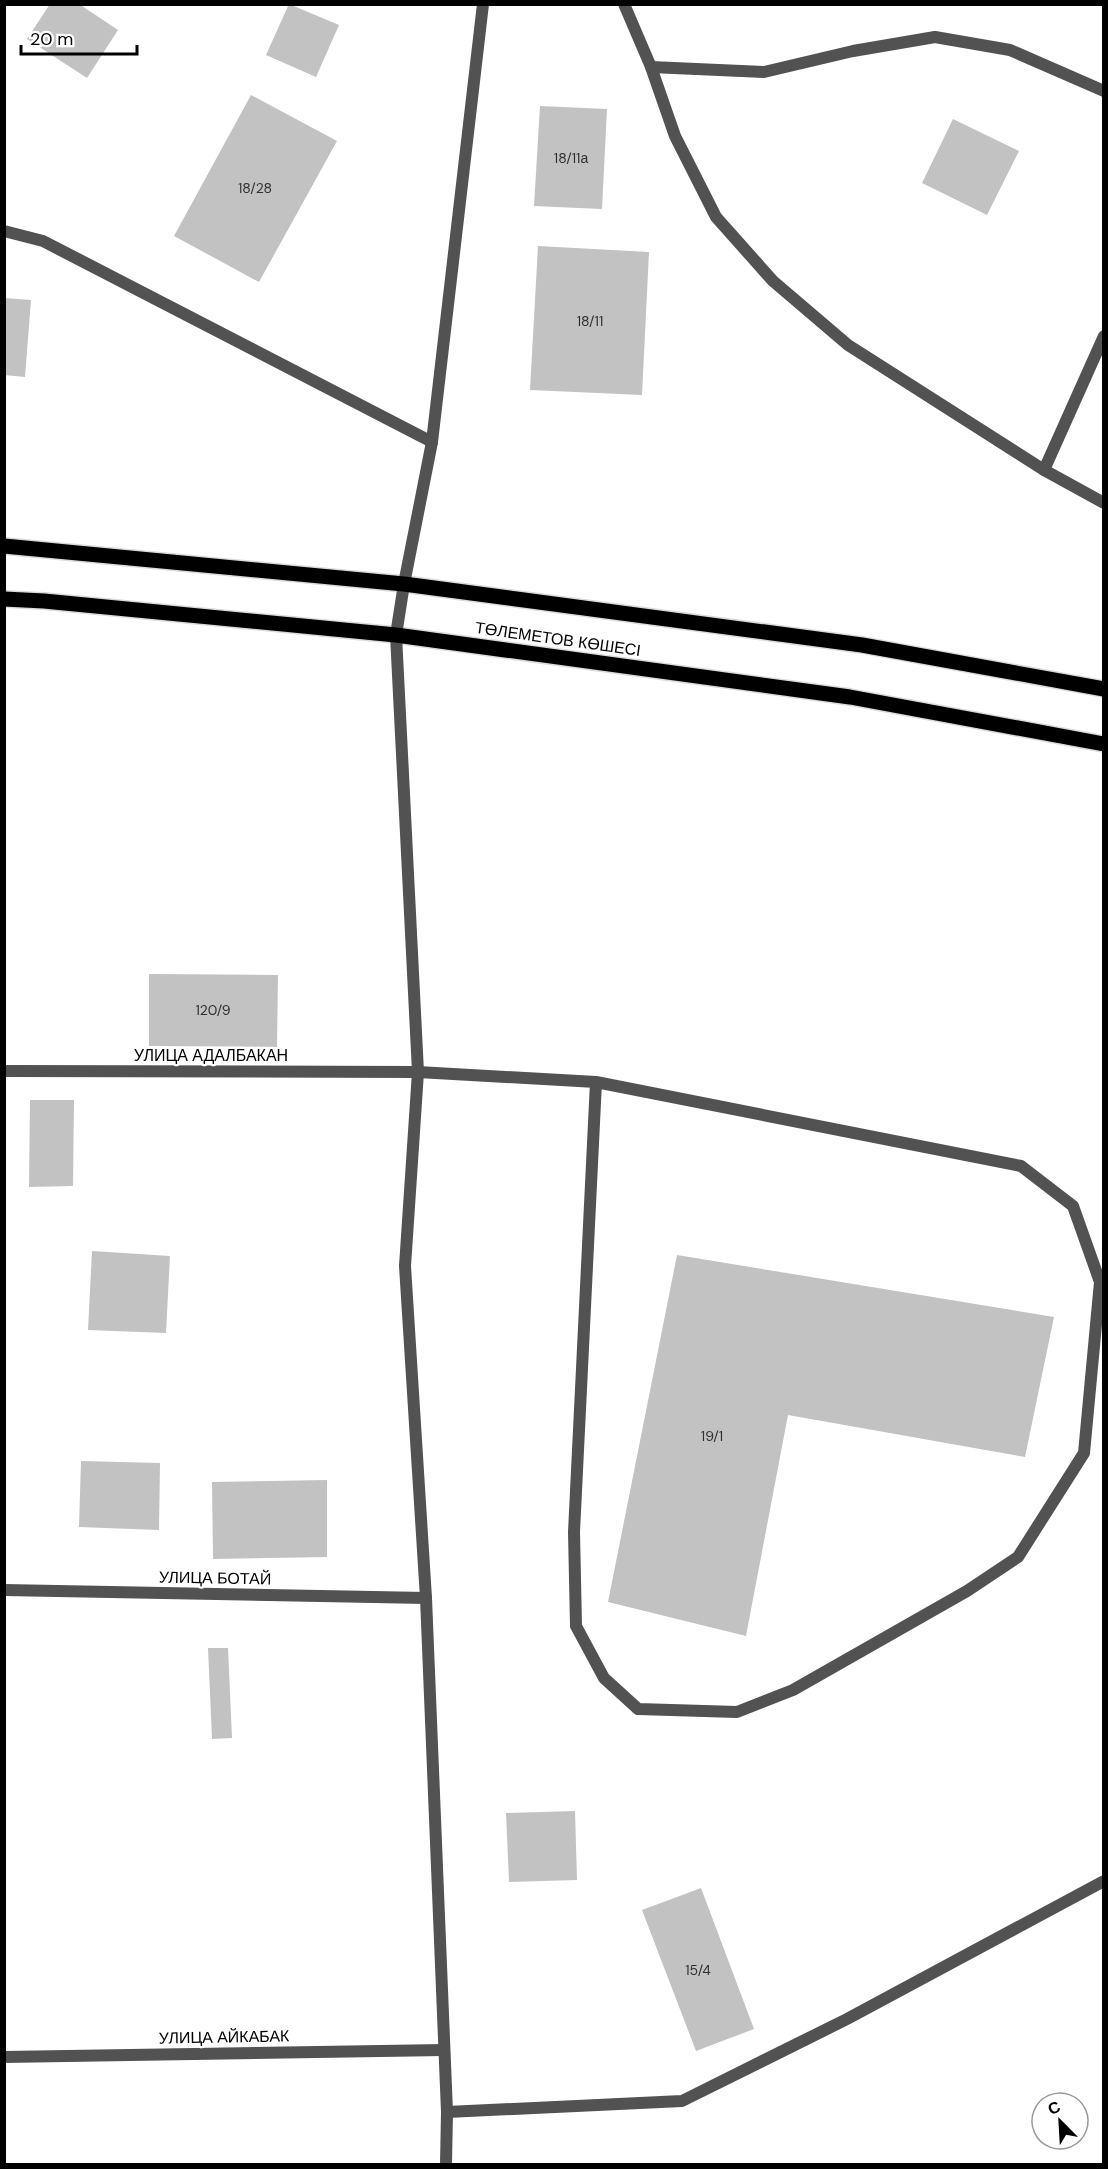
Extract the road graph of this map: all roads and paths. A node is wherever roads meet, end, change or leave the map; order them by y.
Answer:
1 (483, 4) edge
2 (624, 4) edge
3 (651, 67) junction
4 (1104, 91) edge
5 (4, 231) edge
6 (1104, 336) edge
7 (432, 442) junction
8 (1044, 470) junction
9 (1104, 503) edge
10 (4, 546) edge
11 (404, 584) junction
12 (4, 599) edge
13 (396, 635) junction
14 (1104, 689) edge
15 (1104, 744) edge
16 (4, 1071) edge
17 (418, 1072) junction
18 (596, 1082) junction
19 (4, 1590) edge
20 (426, 1598) junction
21 (1104, 1881) edge
22 (444, 2050) junction
23 (4, 2057) edge
24 (447, 2112) junction
25 (446, 2164) edge

1 - 7 street
2 - 3 street
3 - 4 street
3 - 8 street
5 - 7 street
6 - 8 street
7 - 11 street
8 - 9 street
10 - 11 main road, ТӨЛЕМЕТОВ КӨШЕСІ
11 - 13 street
11 - 14 main road, ТӨЛЕМЕТОВ КӨШЕСІ
12 - 13 main road, ТӨЛЕМЕТОВ КӨШЕСІ
13 - 15 main road, ТӨЛЕМЕТОВ КӨШЕСІ
13 - 17 street
16 - 17 street, УЛИЦА АДАЛБАКАН
17 - 18 street, УЛИЦА АДАЛБАКАН
17 - 20 street
18 - 18 street, УЛИЦА АДАЛБАКАН
19 - 20 street, УЛИЦА БОТАЙ
20 - 22 street
21 - 24 street
22 - 23 street, УЛИЦА АЙКАБАК
22 - 24 street
24 - 25 street

